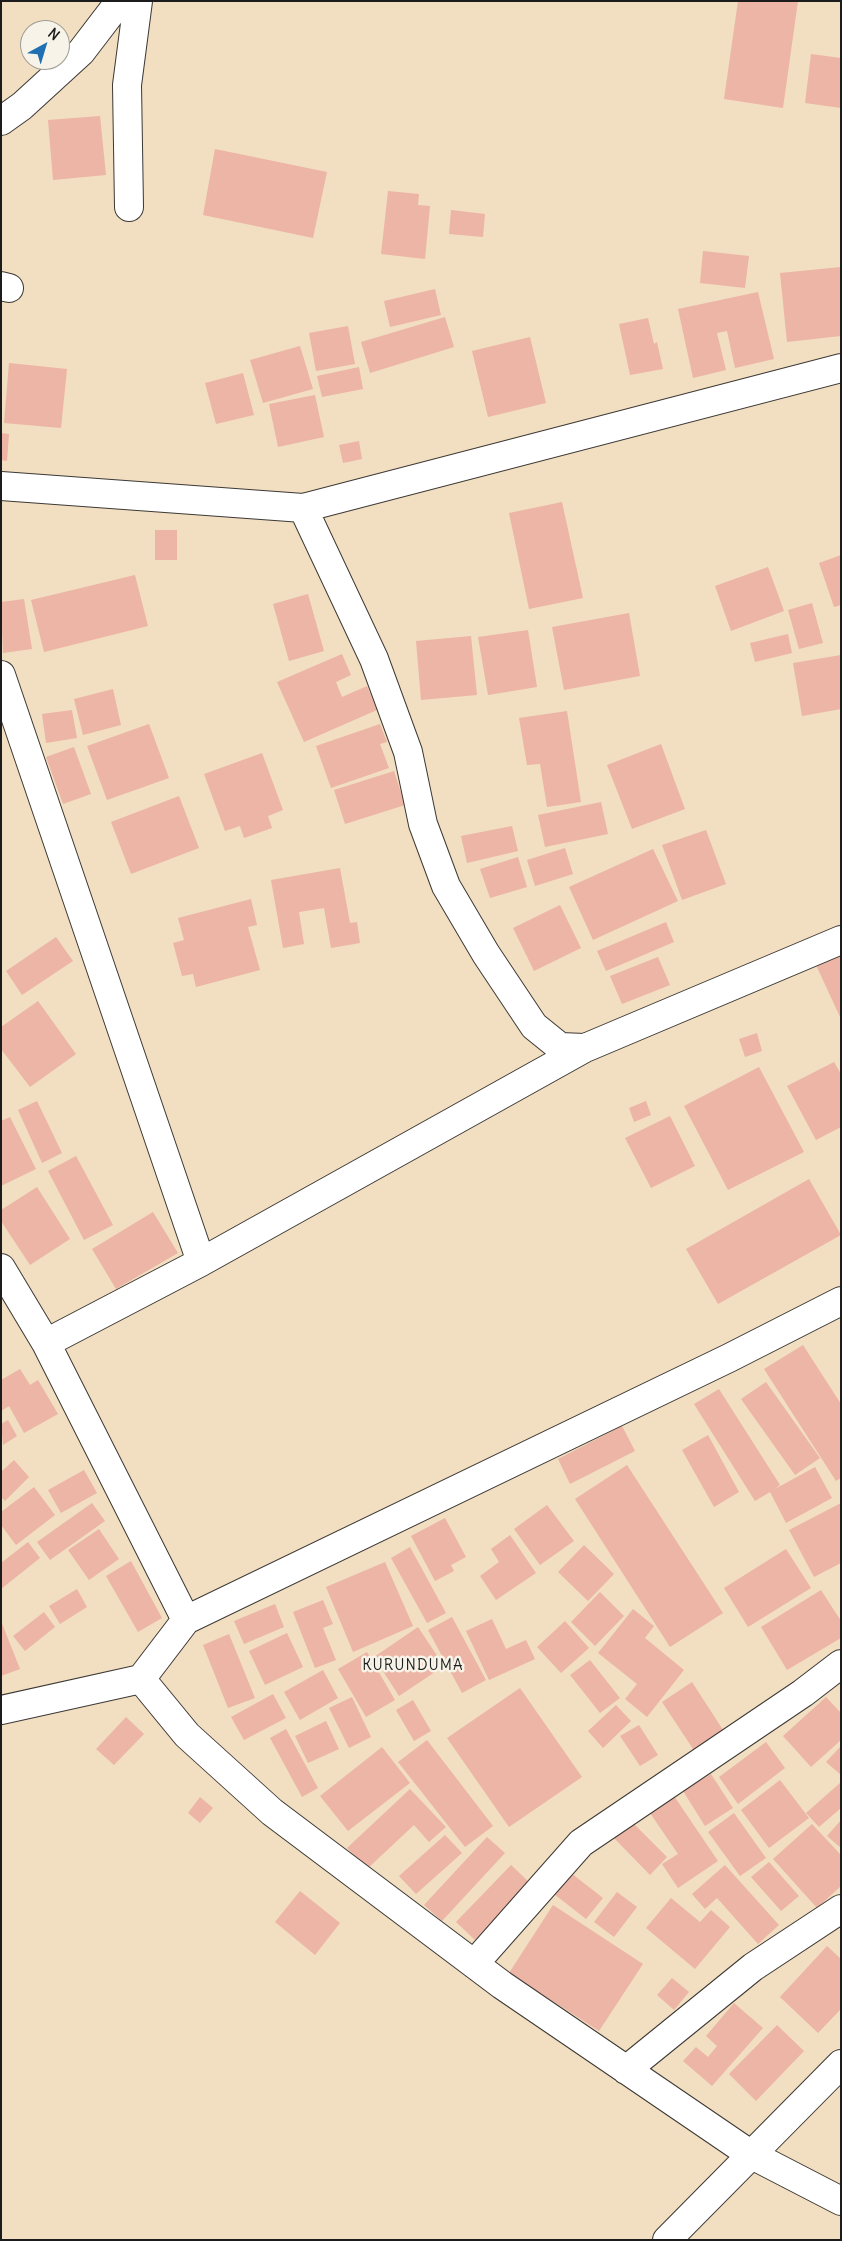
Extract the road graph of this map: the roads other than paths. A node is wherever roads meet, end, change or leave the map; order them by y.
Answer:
1 (120, 1) edge
2 (138, 1) edge
3 (1, 121) edge
4 (129, 207) dead end
5 (841, 368) edge
6 (1, 486) edge
7 (303, 508) junction
8 (1, 675) edge
9 (841, 940) edge
10 (585, 1048) junction
11 (201, 1262) junction
12 (1, 1268) edge
13 (841, 1301) edge
14 (46, 1343) junction
15 (186, 1620) junction
16 (841, 1664) edge
17 (141, 1679) junction
18 (1, 1710) edge
19 (841, 1909) edge
20 (474, 1964) junction
21 (841, 2064) edge
22 (626, 2070) junction
23 (750, 2154) junction
24 (841, 2201) edge
25 (667, 2240) edge

1 - 3 street
2 - 4 street
5 - 7 street
6 - 7 street
7 - 10 street
8 - 11 street
9 - 10 street
10 - 11 street
11 - 14 street
12 - 14 street
13 - 15 street
14 - 15 street
15 - 17 street
16 - 20 street
17 - 18 street
17 - 20 street
19 - 22 street
20 - 22 street
21 - 23 street
22 - 23 street
23 - 24 street
23 - 25 street

